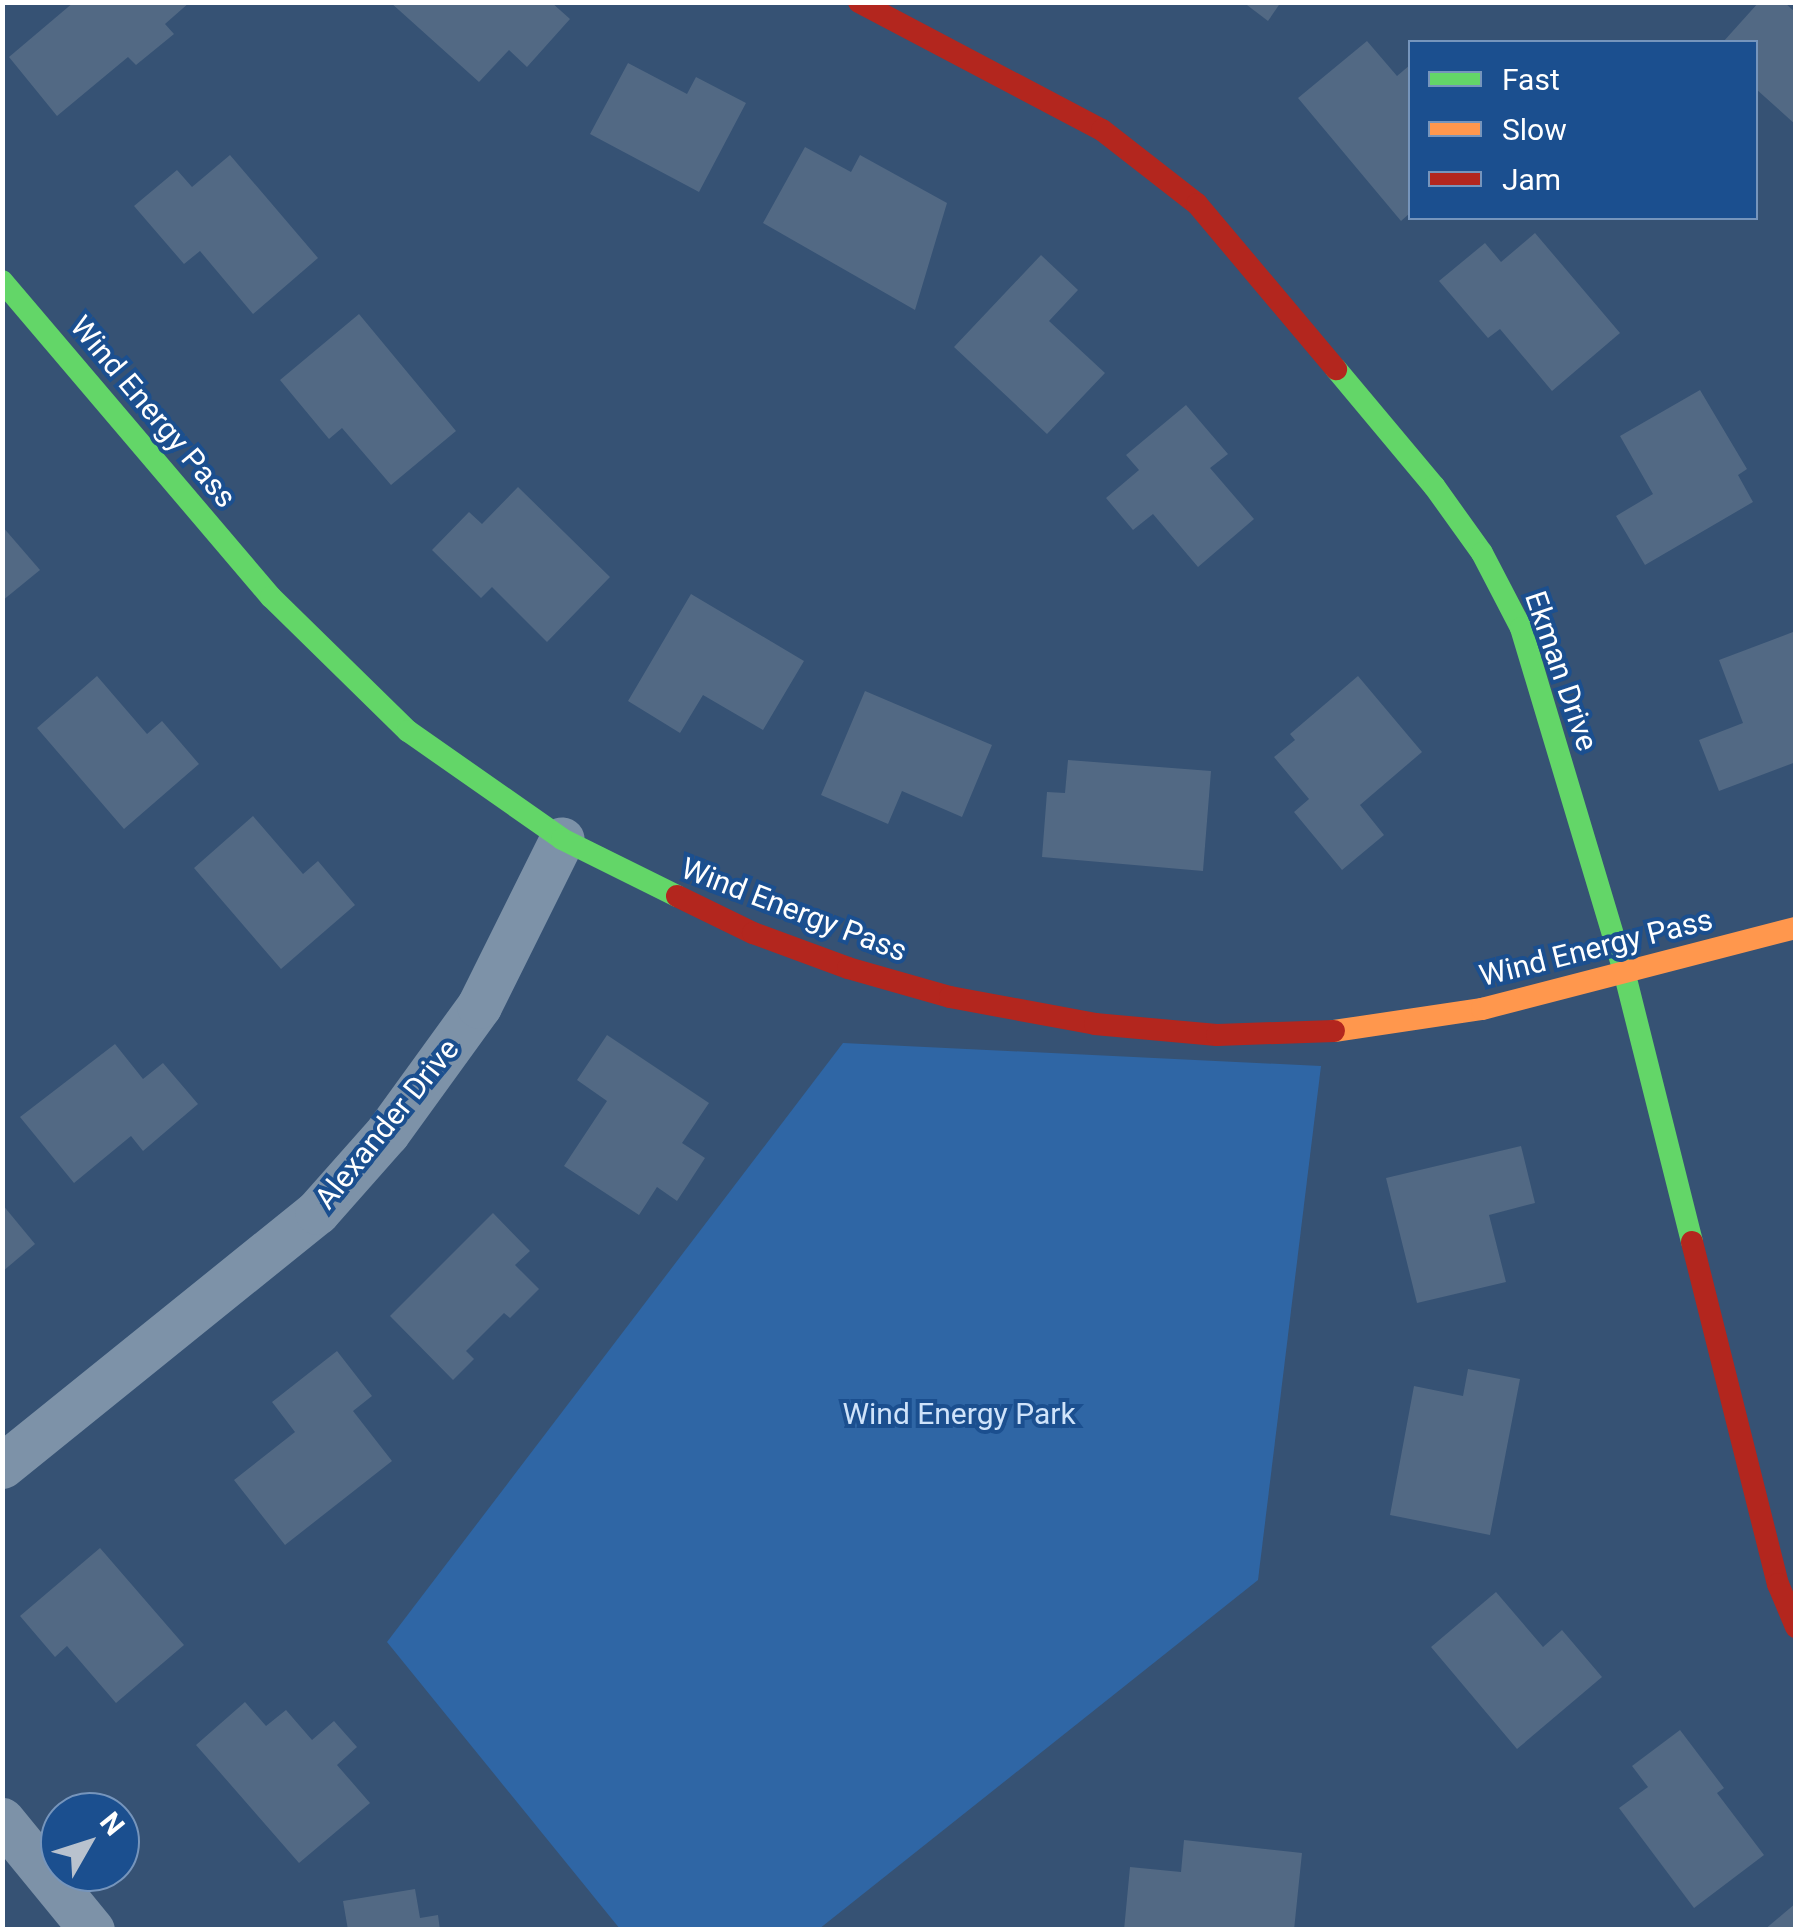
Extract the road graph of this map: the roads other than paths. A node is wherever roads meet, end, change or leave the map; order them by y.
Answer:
1 (858, 2) edge
2 (2, 281) edge
3 (562, 839) junction
4 (1796, 928) edge
5 (1624, 972) junction
6 (2, 1466) edge
7 (1796, 1627) edge
8 (2, 1820) edge
9 (92, 1930) edge

1 - 5 street, Ekman Drive
2 - 3 street, Wind Energy Pass
3 - 5 street, Wind Energy Pass
3 - 6 street, Alexander Drive
4 - 5 street, Wind Energy Pass
5 - 7 street, Ekman Drive
8 - 9 street

